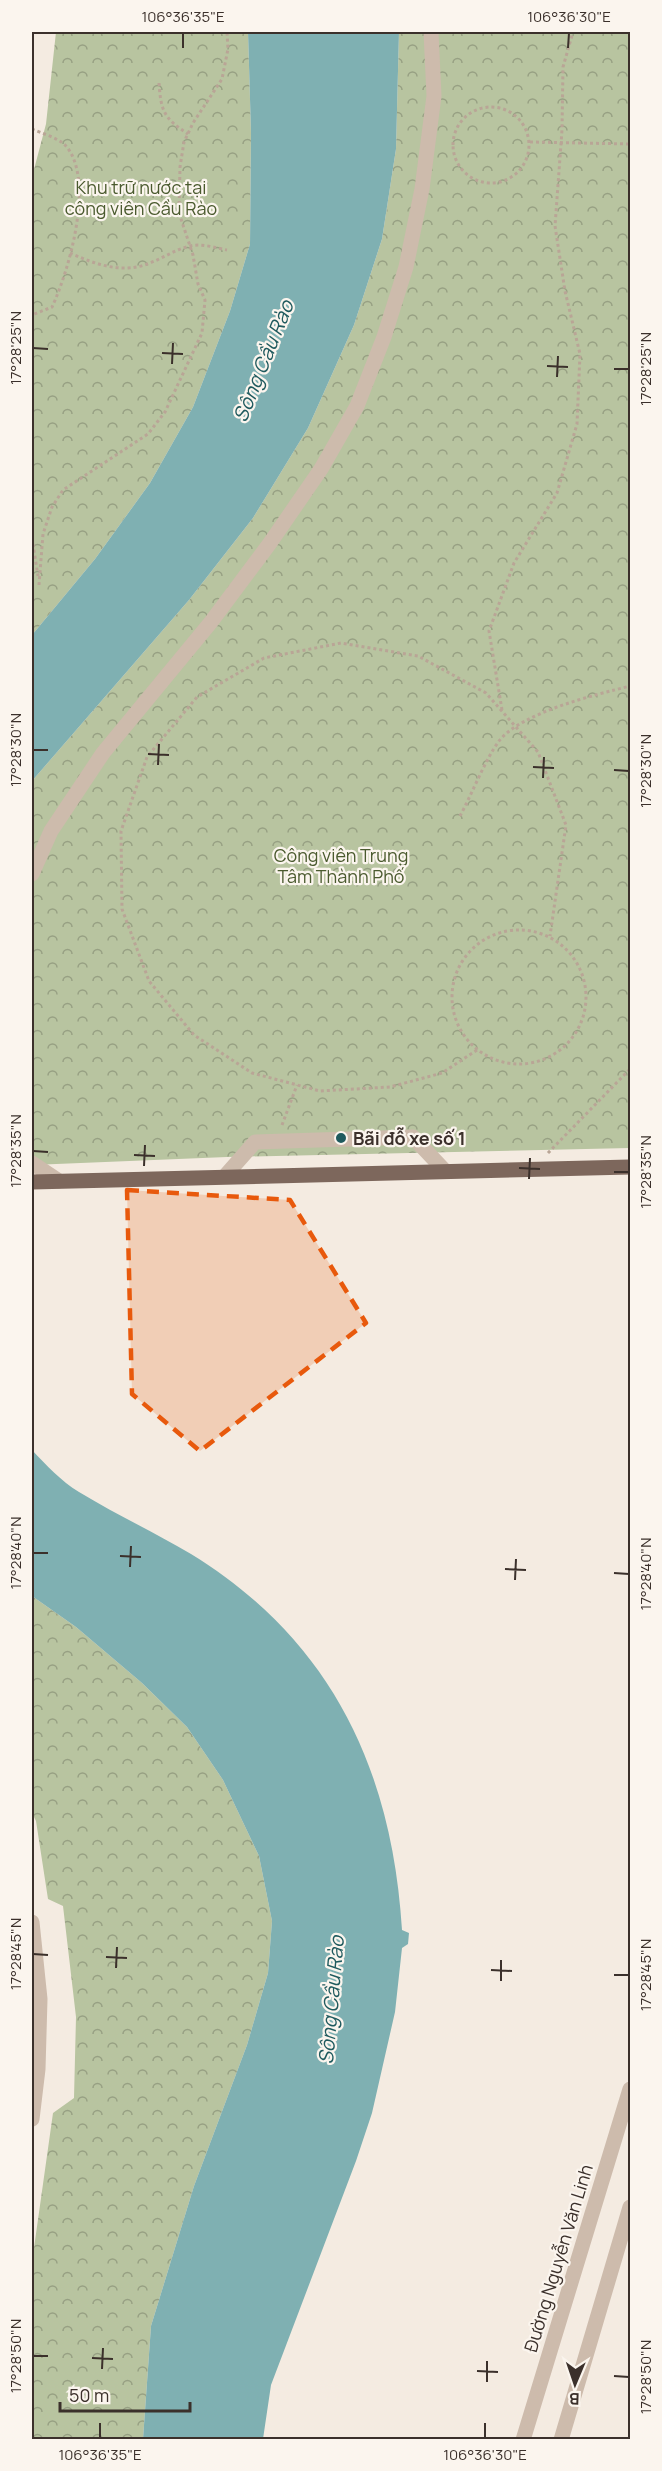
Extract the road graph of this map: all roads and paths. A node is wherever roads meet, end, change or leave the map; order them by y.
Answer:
1 (227, 32) edge
2 (431, 32) edge
3 (573, 32) edge
4 (159, 83) dead end
5 (32, 129) edge
6 (188, 134) junction
7 (530, 142) junction
8 (561, 143) junction
9 (630, 144) edge
10 (190, 246) junction
11 (227, 250) dead end
12 (70, 252) junction
13 (32, 315) edge
14 (32, 538) edge
15 (39, 585) junction
16 (32, 587) edge
17 (630, 686) edge
18 (502, 712) junction
19 (515, 726) junction
20 (460, 816) dead end
21 (32, 874) edge
22 (550, 936) junction
23 (477, 1050) junction
24 (630, 1069) edge
25 (297, 1085) junction
26 (276, 1141) junction
27 (32, 1163) edge
28 (630, 1167) edge
29 (533, 1169) junction
30 (445, 1171) junction
31 (225, 1176) junction
32 (59, 1181) junction
33 (32, 1182) edge
34 (32, 1922) edge
35 (34, 1958) edge
36 (36, 1999) edge
37 (630, 2089) edge
38 (32, 2119) edge
39 (629, 2215) edge
40 (523, 2439) edge
41 (561, 2439) edge

1 - 6 path
2 - 21 street
3 - 8 path
4 - 6 path
5 - 12 path
6 - 10 path
7 - 7 path
7 - 8 path
8 - 9 path
8 - 18 path
10 - 11 path
10 - 12 path
10 - 15 path
12 - 13 path
14 - 15 path
15 - 16 path
17 - 19 path
18 - 19 path
18 - 25 path
19 - 20 path
19 - 22 path
22 - 23 path
22 - 23 path
23 - 25 path
24 - 29 path
25 - 26 path
26 - 30 street
26 - 31 street
27 - 32 street
28 - 29 main road
29 - 30 main road
30 - 31 main road
31 - 32 main road
32 - 33 main road
34 - 35 street
35 - 36 street
36 - 38 street
37 - 40 street, Đường Nguyễn Văn Linh
39 - 41 street

